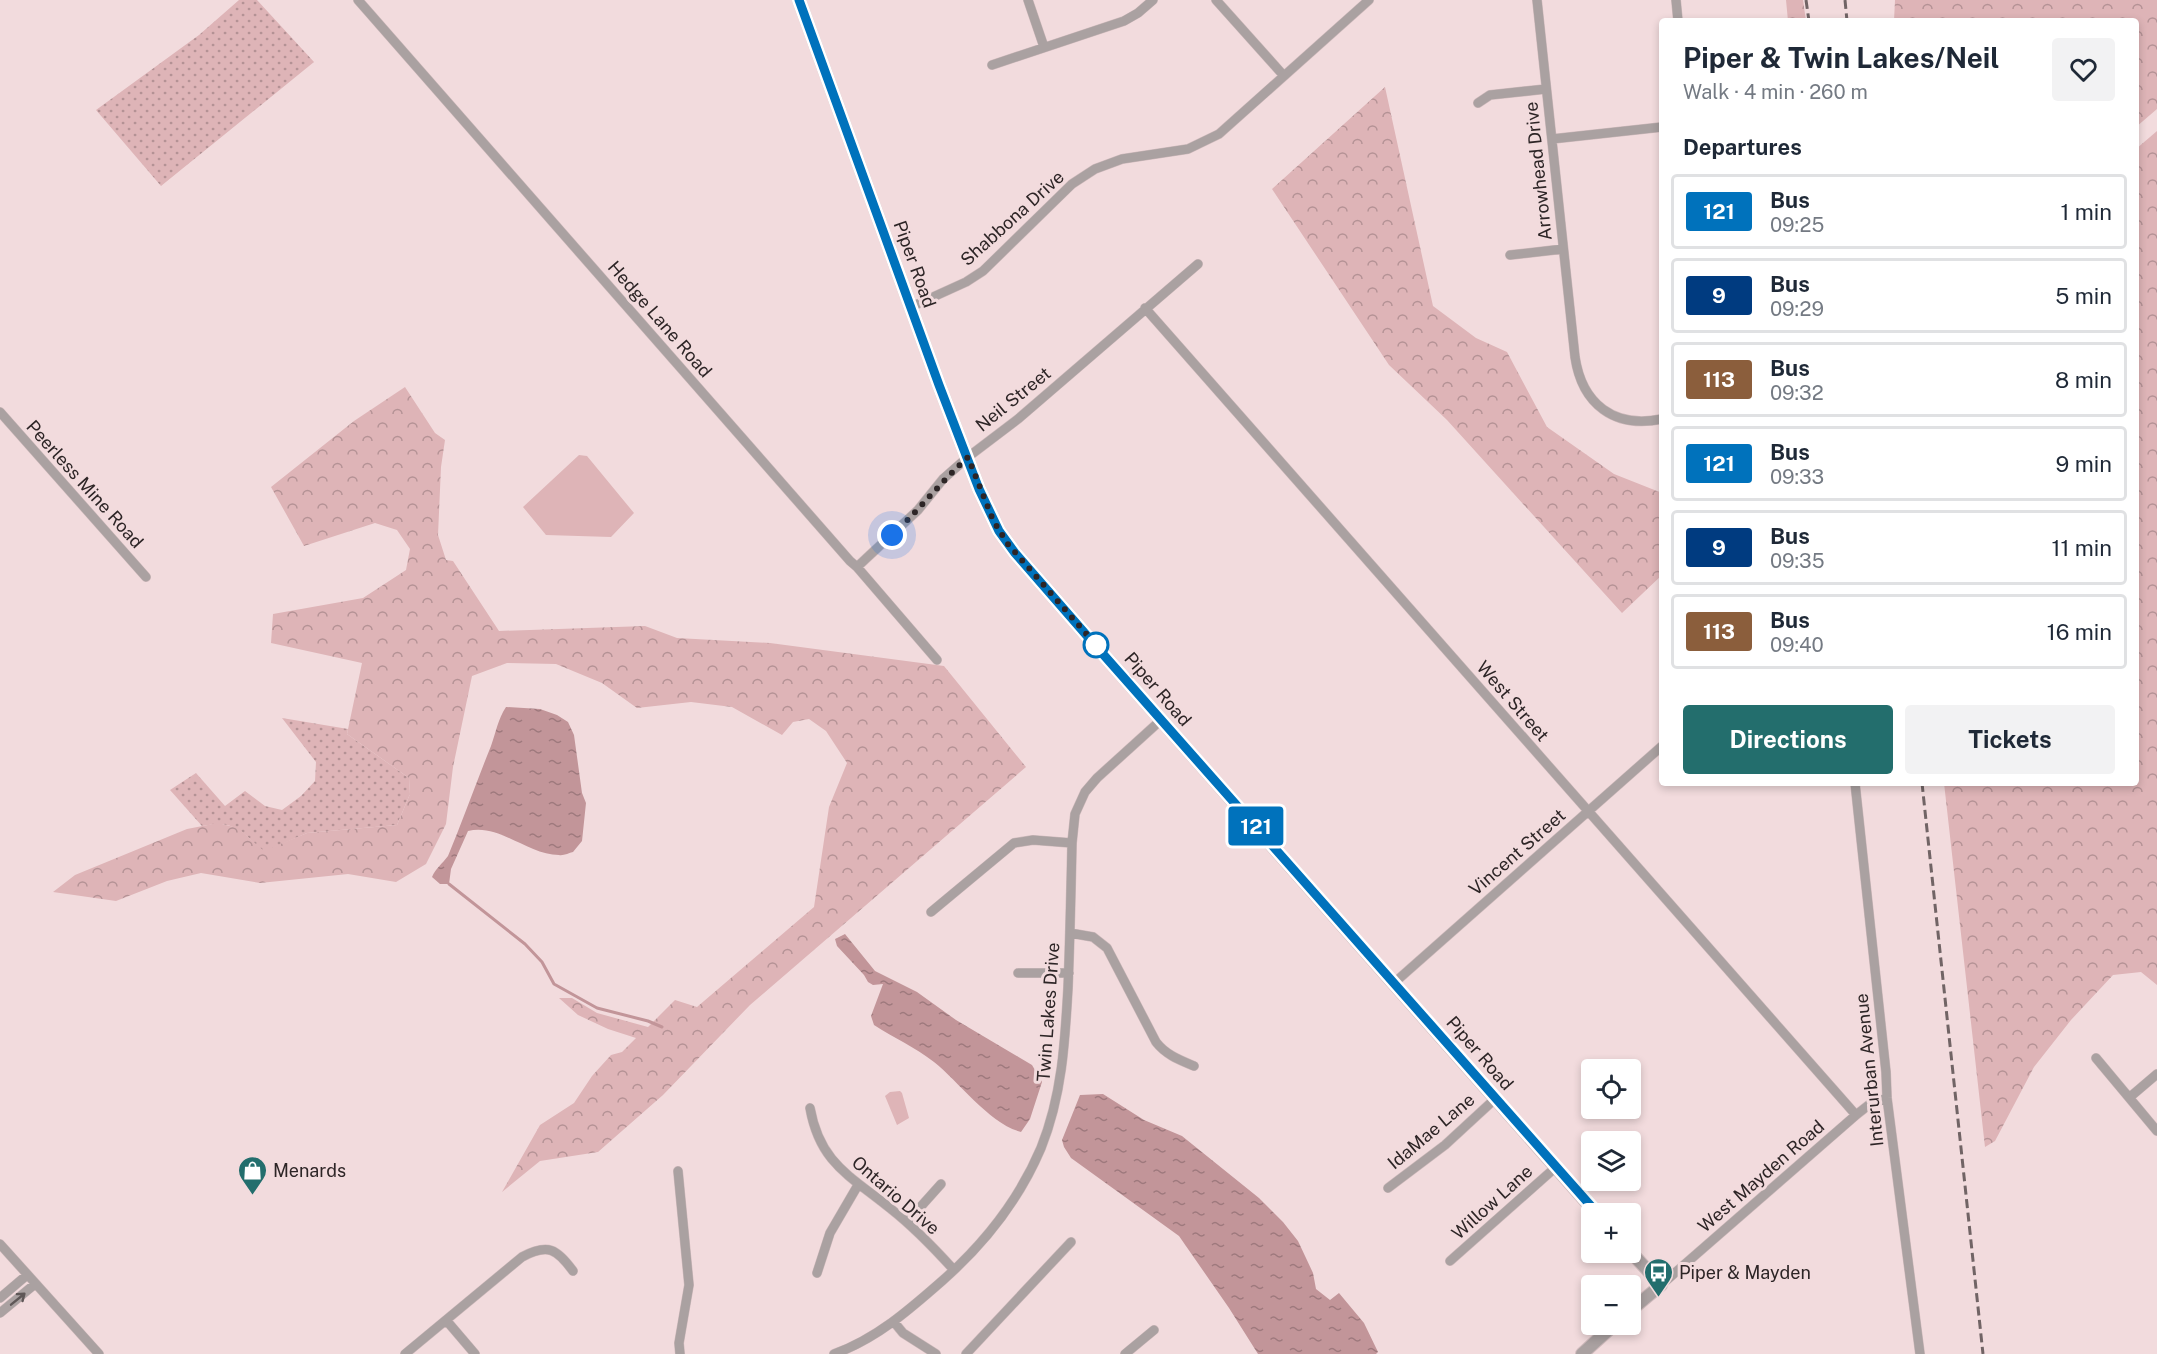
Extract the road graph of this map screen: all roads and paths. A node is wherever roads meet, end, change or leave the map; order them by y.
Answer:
1 (358, 0) edge
2 (799, 0) edge
3 (1028, 0) edge
4 (1153, 0) edge
5 (1216, 0) edge
6 (1369, 0) edge
7 (1537, 0) edge
8 (1676, 0) edge
9 (1678, 18) edge
10 (1044, 47) junction
11 (992, 65) dead end
12 (1284, 76) junction
13 (1546, 88) junction
14 (1478, 104) dead end
15 (1659, 127) edge
16 (1552, 139) junction
17 (1563, 249) junction
18 (1510, 255) dead end
19 (1198, 264) dead end
20 (911, 307) junction
21 (1144, 308) junction
22 (0, 412) edge
23 (1659, 420) edge
24 (968, 457) junction
25 (857, 567) junction
26 (146, 577) dead end
27 (936, 660) dead end
28 (1161, 720) junction
29 (1659, 749) edge
30 (1855, 786) edge
31 (1588, 812) junction
32 (1072, 843) junction
33 (931, 912) dead end
34 (1070, 933) junction
35 (1017, 973) dead end
36 (1069, 973) junction
37 (1394, 983) junction
38 (2096, 1058) dead end
39 (1194, 1066) dead end
40 (2157, 1074) edge
41 (2130, 1097) junction
42 (1496, 1098) junction
43 (1887, 1098) junction
44 (810, 1108) dead end
45 (1856, 1115) junction
46 (2157, 1131) edge
47 (1556, 1167) junction
48 (678, 1171) dead end
49 (941, 1184) dead end
50 (858, 1185) junction
51 (1388, 1188) dead end
52 (1588, 1203) edge
53 (907, 1222) junction
54 (1071, 1242) dead end
55 (0, 1244) edge
56 (1450, 1261) dead end
57 (1641, 1263) edge
58 (954, 1270) junction
59 (573, 1271) dead end
60 (817, 1273) dead end
61 (27, 1275) junction
62 (35, 1284) junction
63 (1661, 1285) junction
64 (0, 1298) edge
65 (1641, 1302) edge
66 (0, 1313) edge
67 (446, 1320) junction
68 (894, 1322) junction
69 (1154, 1330) dead end
70 (1604, 1335) edge
71 (99, 1354) edge
72 (405, 1354) edge
73 (474, 1354) edge
74 (680, 1354) edge
75 (834, 1354) edge
76 (936, 1354) edge
77 (966, 1354) edge
78 (1125, 1354) edge
79 (1582, 1354) edge
80 (1920, 1354) edge

1 - 25 street, Hedge Lane Road
2 - 20 street, Piper Road
3 - 10 street
4 - 10 street
5 - 12 street
6 - 12 street, Shabbona Drive
7 - 13 street, Arrowhead Drive
8 - 9 street
10 - 11 street
12 - 20 street, Shabbona Drive
13 - 14 street, Arrowhead Drive
13 - 16 street, Arrowhead Drive
15 - 16 street
16 - 17 street, Arrowhead Drive
17 - 18 street, Arrowhead Drive
17 - 23 street, Arrowhead Drive
19 - 21 street, Neil Street
20 - 24 street, Piper Road
21 - 24 street, Neil Street
21 - 31 street, West Street
22 - 26 street, Peerless Mine Road
24 - 25 street, Neil Street
24 - 28 street, Piper Road
25 - 27 street, Hedge Lane Road
28 - 32 street, Twin Lakes Drive
28 - 37 street, Piper Road
29 - 31 street, Vincent Street
30 - 43 street, Interurban Avenue
31 - 37 street, Vincent Street
31 - 45 street, West Street
32 - 33 street
32 - 34 street, Twin Lakes Drive
34 - 36 street, Twin Lakes Drive
34 - 39 street
35 - 36 street
36 - 58 street, Twin Lakes Drive
37 - 42 street, Piper Road
38 - 41 street
40 - 41 street
41 - 46 street
42 - 47 street, Piper Road
42 - 51 street, IdaMae Lane
43 - 45 street, West Mayden Road
43 - 80 street, Interurban Avenue
44 - 50 street, Ontario Drive
45 - 63 street, West Mayden Road
47 - 52 street, Piper Road
47 - 56 street, Willow Lane
48 - 74 street
49 - 53 street
50 - 53 street, Ontario Drive
50 - 60 street
53 - 58 street, Ontario Drive
54 - 77 street
55 - 61 street
57 - 63 street
58 - 68 street, Twin Lakes Drive
59 - 67 street
61 - 62 street
61 - 64 street
66 -> 62 street
62 - 71 street
63 - 65 street
67 - 72 street
67 - 73 street
68 - 75 street, Twin Lakes Drive
68 - 76 street
69 - 78 street
70 - 79 street

